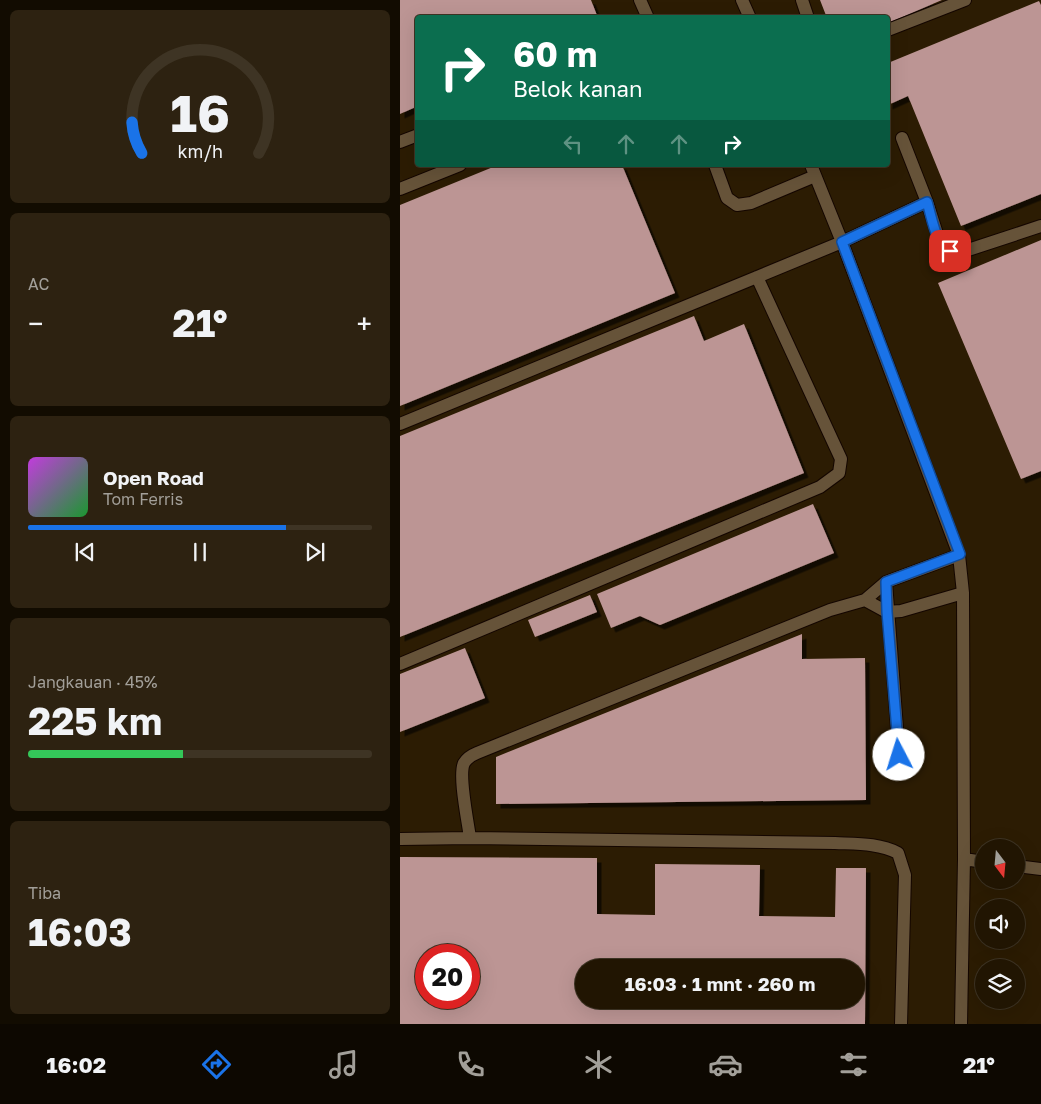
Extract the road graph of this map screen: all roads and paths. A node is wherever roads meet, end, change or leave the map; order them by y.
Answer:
1 (640, 0) edge
2 (742, 0) edge
3 (802, 0) edge
4 (965, 0) edge
5 (647, 15) edge
6 (749, 15) edge
7 (807, 15) edge
8 (890, 29) edge
9 (415, 136) edge
10 (902, 138) dead end
11 (400, 142) edge
12 (455, 167) edge
13 (716, 167) edge
14 (813, 170) edge
15 (400, 189) edge
16 (927, 202) junction
17 (1041, 226) edge
18 (842, 242) junction
19 (757, 277) junction
20 (400, 424) edge
21 (960, 554) junction
22 (886, 582) junction
23 (963, 593) junction
24 (865, 600) junction
25 (887, 612) junction
26 (400, 664) edge
27 (899, 755) dead end
28 (470, 838) junction
29 (400, 839) edge
30 (964, 859) junction
31 (975, 861) edge
32 (1025, 867) edge
33 (1041, 869) edge
34 (901, 1024) edge
35 (961, 1024) edge

1 - 5 street
2 - 6 street
3 - 7 street
4 - 8 street
9 - 11 street
10 - 16 street
12 - 15 street
13 - 14 street
14 - 18 street
16 - 17 street
16 - 18 street
18 - 19 street
18 - 21 street
19 - 20 street
19 - 26 street
21 - 22 street
21 - 23 street
22 - 24 street
22 - 25 street
23 - 25 street
23 - 30 street
24 - 25 street
24 - 28 street
25 - 27 street
28 - 29 street
28 - 34 street
30 - 31 street
30 - 35 street
32 - 33 street

